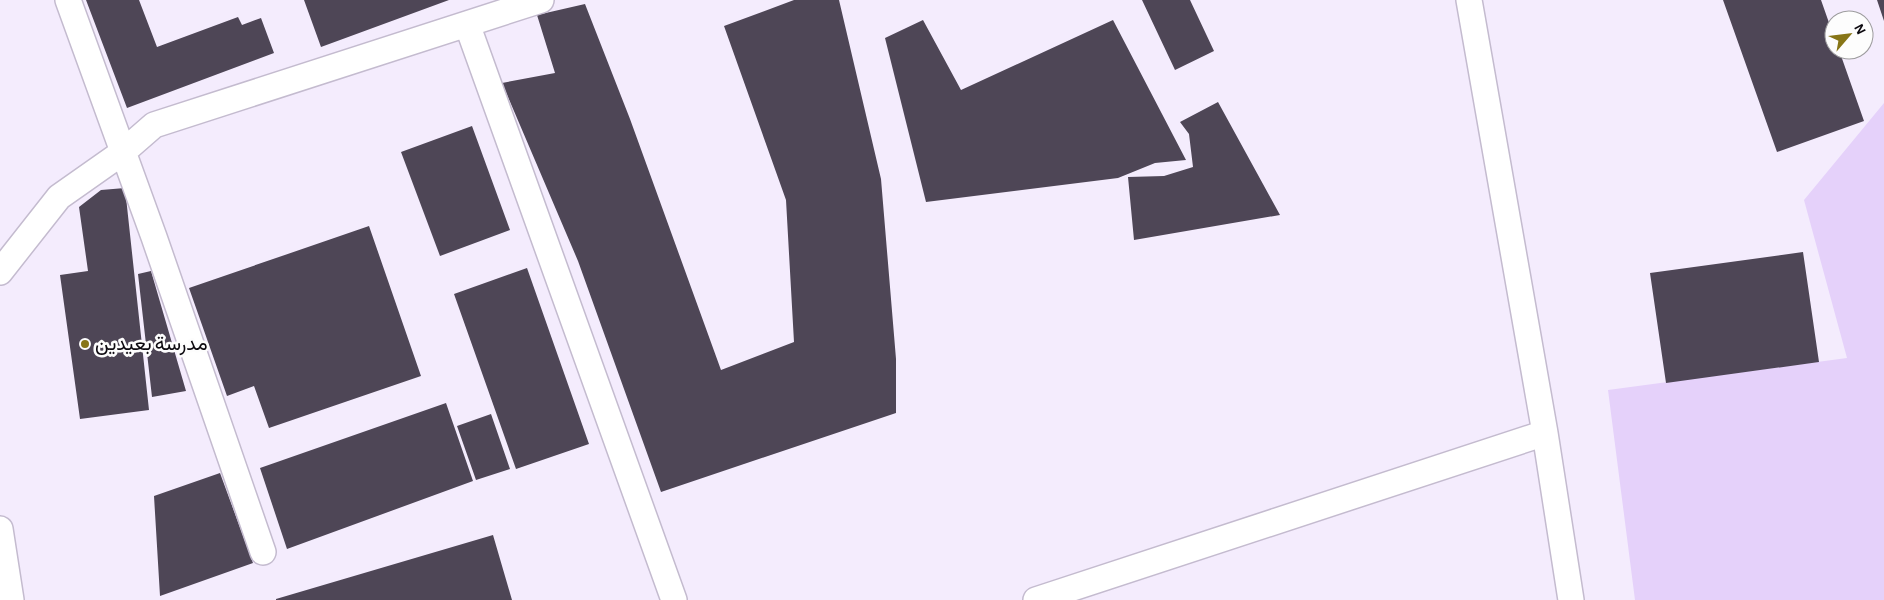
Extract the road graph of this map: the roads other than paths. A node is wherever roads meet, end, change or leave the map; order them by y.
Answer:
1 (68, 0) edge
2 (542, 0) edge
3 (1469, 0) edge
4 (467, 24) junction
5 (123, 152) junction
6 (0, 272) edge
7 (1545, 433) junction
8 (0, 529) edge
9 (263, 552) dead end
10 (11, 600) edge
11 (674, 600) edge
12 (1036, 600) edge
13 (1571, 600) edge

1 - 5 street
2 - 4 street
3 - 7 street
4 - 5 street
4 - 11 street
5 - 6 street
5 - 9 street
7 - 12 street
7 - 13 street
8 - 10 street

